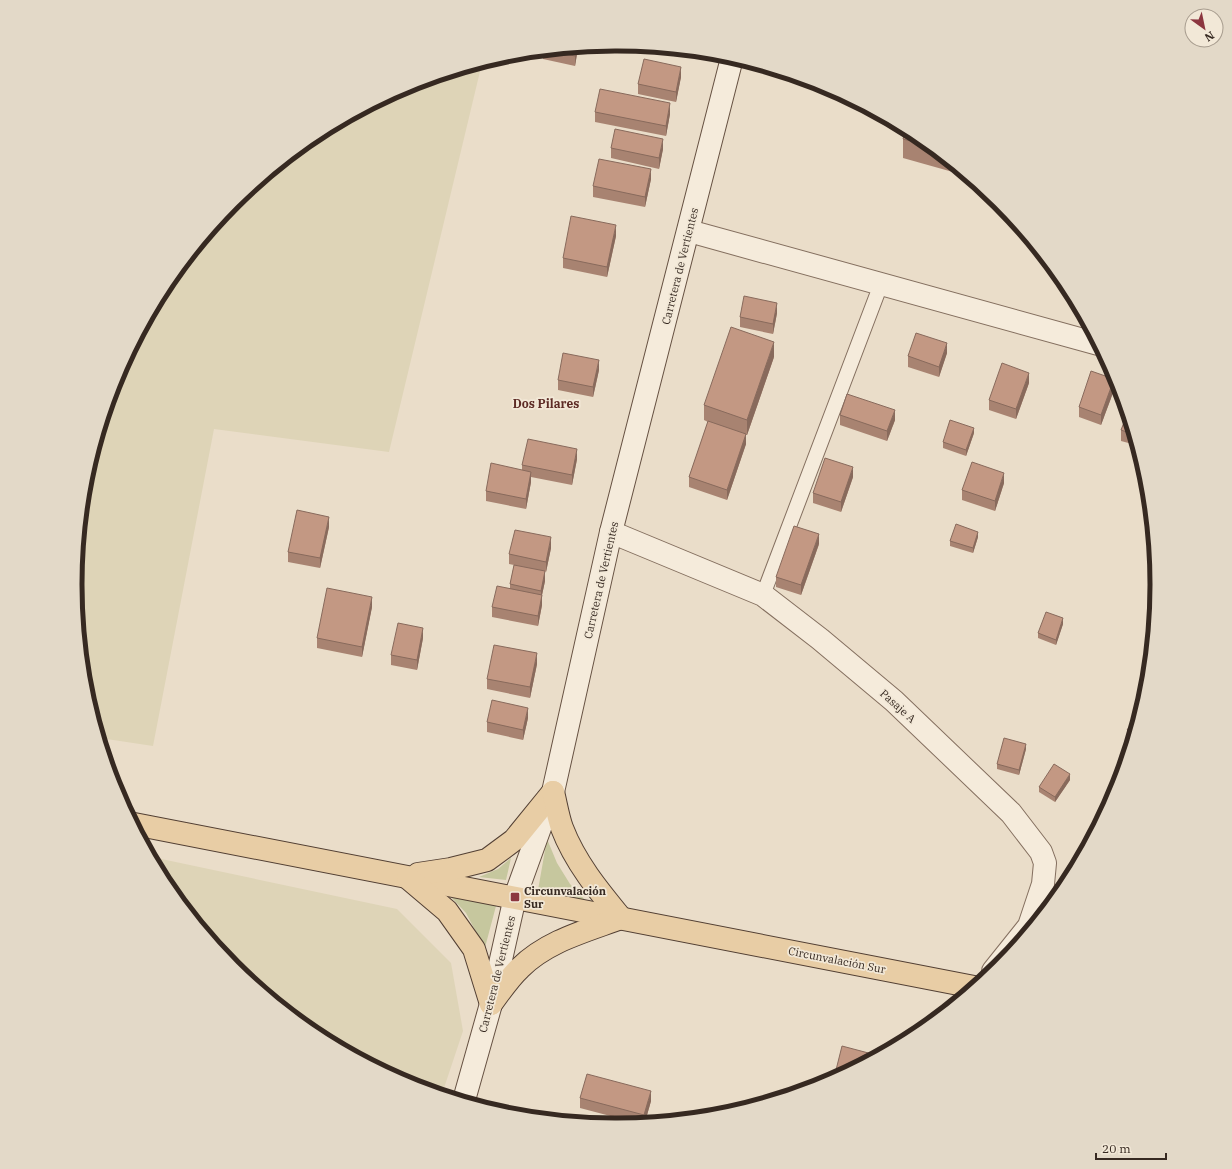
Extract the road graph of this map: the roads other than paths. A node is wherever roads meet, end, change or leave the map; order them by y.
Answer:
1 (731, 64) edge
2 (689, 231) junction
3 (881, 284) junction
4 (1090, 342) edge
5 (611, 532) junction
6 (763, 594) junction
7 (553, 792) junction
8 (141, 825) edge
9 (406, 876) junction
10 (515, 897) junction
11 (621, 918) junction
12 (1030, 920) edge
13 (968, 986) edge
14 (491, 1004) junction
15 (465, 1096) edge

1 - 2 street, Carretera de Vertientes
2 - 3 street
2 - 5 street, Carretera de Vertientes
3 - 4 street
3 - 6 lane
5 - 6 street, Pasaje A
5 - 7 street, Carretera de Vertientes
6 - 12 street, Pasaje A
7 - 9 main road
7 - 10 street, Carretera de Vertientes
7 - 11 main road
8 - 9 main road, Circunvalación Sur
9 - 10 main road, Circunvalación Sur
9 - 14 main road
10 - 11 main road, Circunvalación Sur
10 - 14 street, Carretera de Vertientes
11 - 13 main road, Circunvalación Sur
11 - 14 main road
14 - 15 street, Carretera de Vertientes

